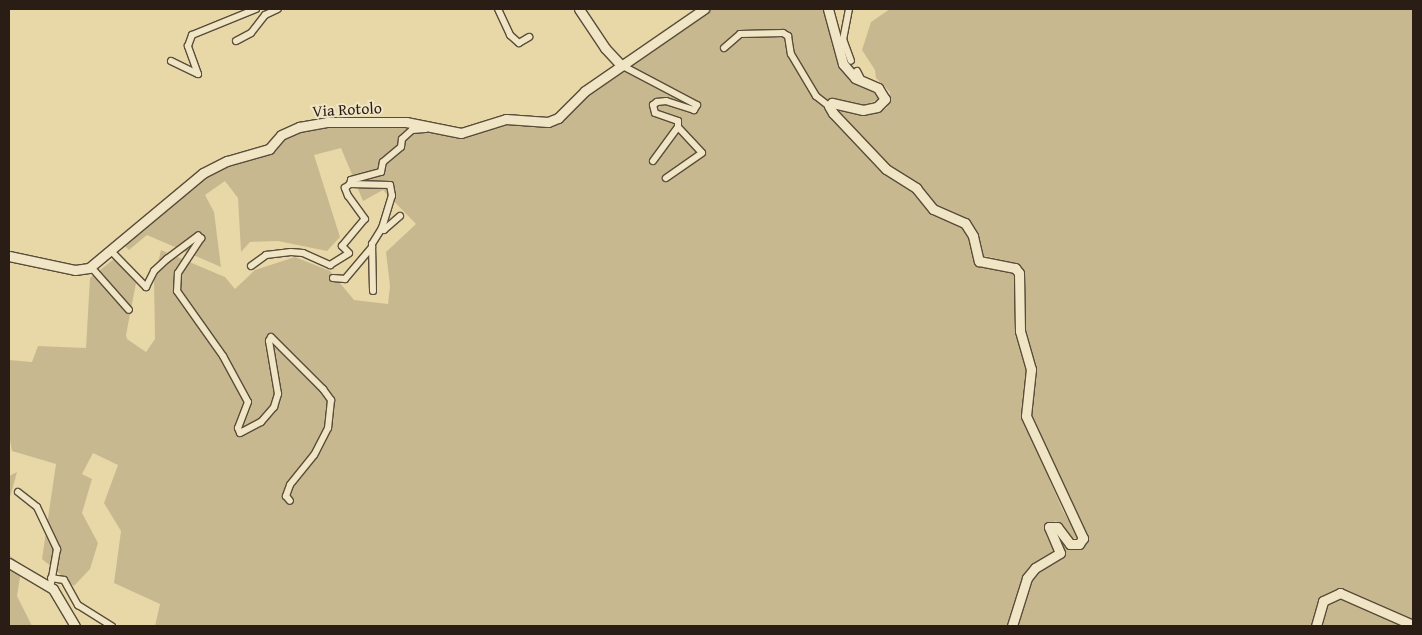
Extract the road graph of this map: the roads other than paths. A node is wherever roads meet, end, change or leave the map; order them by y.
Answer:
1 (256, 9) edge
2 (278, 9) edge
3 (498, 9) edge
4 (579, 9) edge
5 (704, 9) edge
6 (828, 9) edge
7 (848, 9) edge
8 (530, 38) dead end
9 (236, 41) dead end
10 (724, 48) dead end
11 (171, 61) dead end
12 (851, 61) dead end
13 (621, 65) junction
14 (857, 71) dead end
15 (862, 81) junction
16 (829, 106) junction
17 (678, 127) junction
18 (443, 130) junction
19 (653, 161) dead end
20 (666, 178) dead end
21 (350, 184) junction
22 (400, 216) dead end
23 (382, 228) junction
24 (372, 247) junction
25 (112, 252) junction
26 (9, 256) edge
27 (251, 266) dead end
28 (91, 267) junction
29 (333, 278) dead end
30 (373, 291) dead end
31 (130, 310) dead end
32 (18, 492) dead end
33 (290, 501) dead end
34 (9, 564) edge
35 (51, 582) junction
36 (1413, 625) edge
37 (75, 626) edge
38 (112, 626) edge
39 (1012, 626) edge
40 (1316, 626) edge

1 - 11 street
2 - 9 street
3 - 8 street
4 - 13 street
5 - 13 street, Via Rotolo
6 - 15 street
7 - 12 street
10 - 16 street
13 - 17 street
13 - 18 street, Via Rotolo
14 - 15 street
15 - 16 street
16 - 39 street
17 - 19 street
17 - 20 street
18 - 21 street
18 - 25 street, Via Rotolo
21 - 23 street
21 - 27 street
22 - 23 street
23 - 24 street
24 - 29 street
24 - 30 street
25 - 28 street, Via Rotolo
25 - 33 street
26 - 28 street
28 - 31 street
32 - 35 street
34 - 35 street
35 - 37 street
35 - 38 street
36 - 40 street

